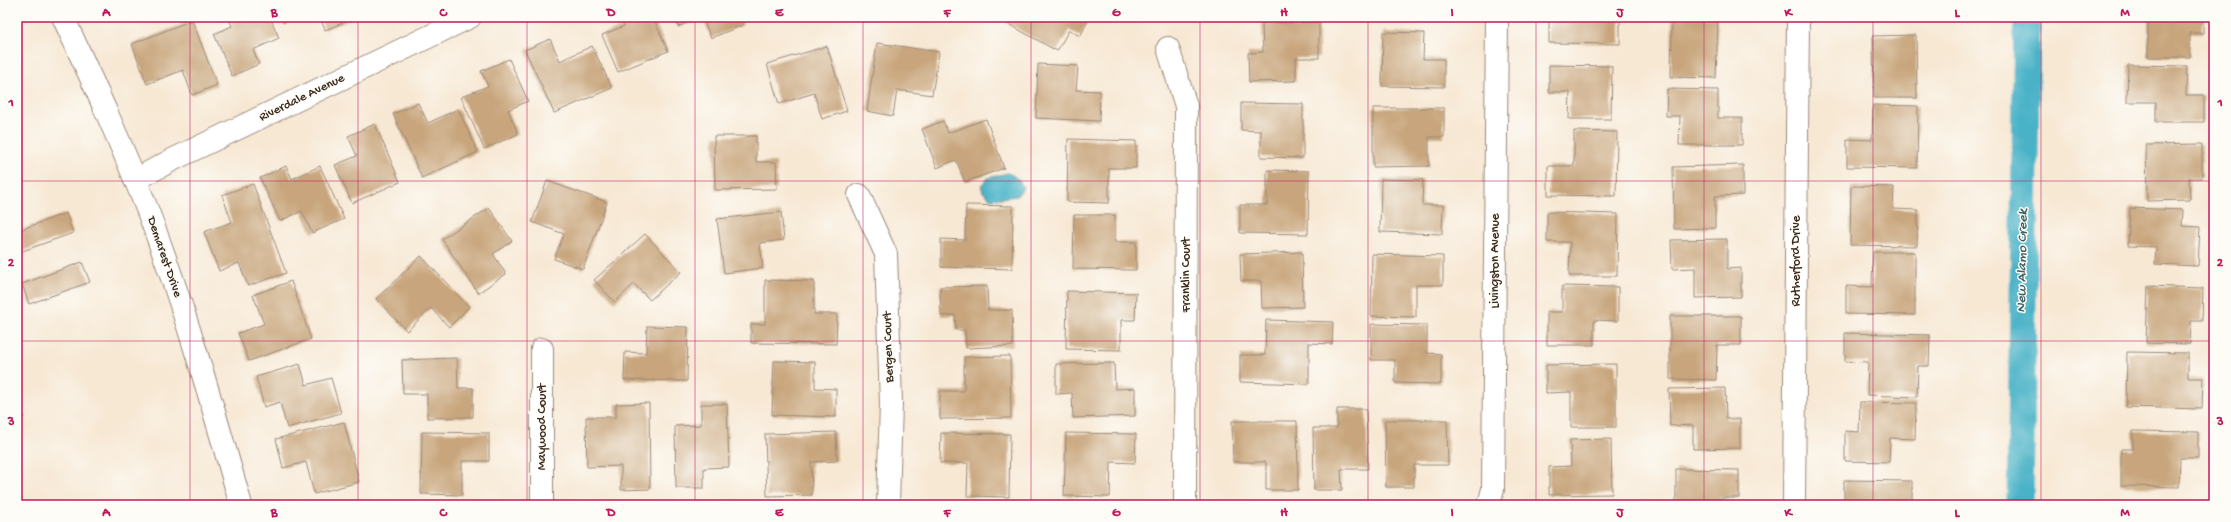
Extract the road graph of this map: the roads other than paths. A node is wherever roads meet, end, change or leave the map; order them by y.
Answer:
1 (63, 17) edge
2 (470, 17) edge
3 (1497, 17) edge
4 (1798, 17) edge
5 (1168, 48) dead end
6 (135, 180) junction
7 (859, 195) dead end
8 (542, 349) dead end
9 (241, 505) edge
10 (542, 505) edge
11 (888, 505) edge
12 (1184, 505) edge
13 (1489, 505) edge
14 (1794, 505) edge

1 - 6 street, Demarest Drive
2 - 6 street, Riverdale Avenue
3 - 13 street, Livingston Avenue
4 - 14 street, Rutherford Drive
5 - 12 street, Franklin Court
6 - 9 street, Demarest Drive
7 - 11 street, Bergen Court
8 - 10 street, Maywood Court

